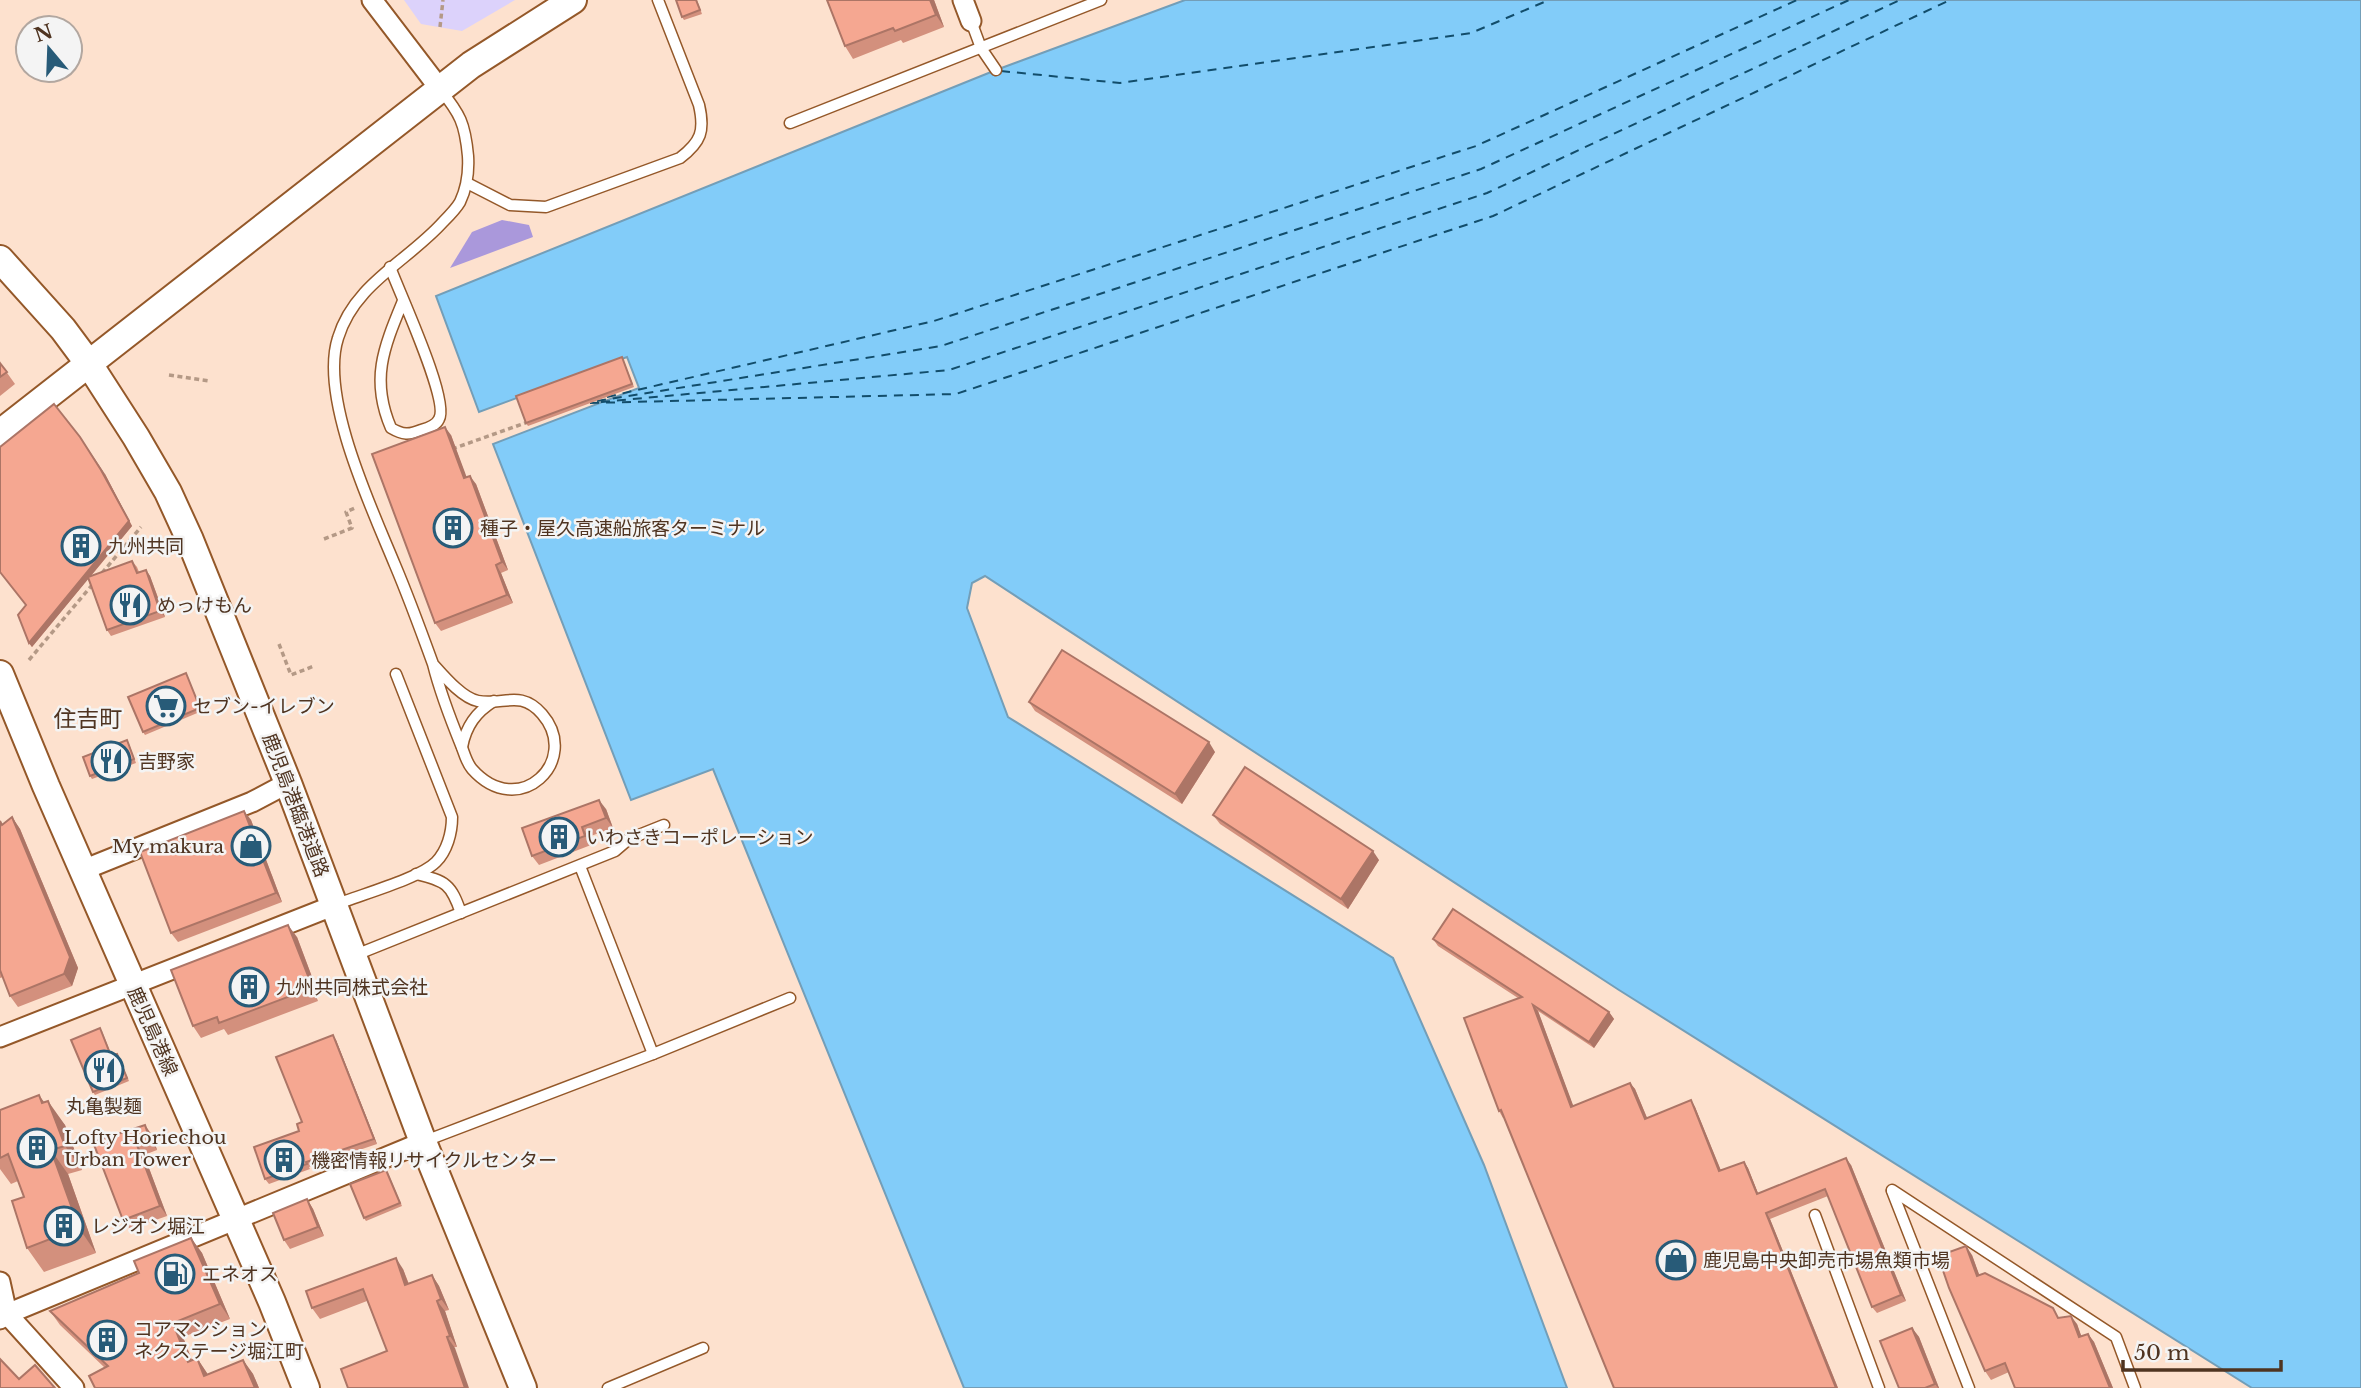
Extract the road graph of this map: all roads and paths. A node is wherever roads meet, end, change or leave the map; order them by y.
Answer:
1 (372, 0) edge
2 (443, 0) edge
3 (573, 0) edge
4 (658, 0) edge
5 (962, 0) edge
6 (1101, 0) edge
7 (971, 21) joint
8 (440, 27) dead end
9 (981, 48) junction
10 (996, 70) dead end
11 (440, 89) junction
12 (790, 123) dead end
13 (467, 183) junction
14 (0, 259) edge
15 (390, 267) junction
16 (402, 301) junction
17 (89, 363) junction
18 (169, 375) dead end
19 (210, 381) dead end
20 (531, 421) edge
21 (0, 433) edge
22 (442, 452) edge
23 (346, 512) dead end
24 (141, 527) dead end
25 (324, 539) dead end
26 (279, 644) dead end
27 (29, 660) dead end
28 (433, 664) junction
29 (314, 666) dead end
30 (0, 674) edge
31 (396, 674) dead end
32 (496, 700) junction
33 (462, 747) junction
34 (288, 783) junction
35 (664, 825) dead end
36 (580, 866) junction
37 (83, 870) junction
38 (416, 874) junction
39 (335, 905) junction
40 (461, 913) junction
41 (353, 956) junction
42 (132, 983) junction
43 (790, 998) dead end
44 (0, 1037) edge
45 (653, 1054) junction
46 (423, 1142) junction
47 (1815, 1214) dead end
48 (236, 1219) junction
49 (0, 1282) edge
50 (3, 1317) edge
51 (703, 1348) dead end
52 (74, 1388) edge
53 (306, 1388) edge
54 (523, 1388) edge
55 (608, 1388) edge
56 (1879, 1388) edge
57 (1969, 1388) edge
58 (2135, 1388) edge

1 - 11 street
2 - 8 path
3 - 11 street
4 - 13 lane
5 - 7 street
6 - 9 lane
7 - 9 lane
9 - 10 lane
9 - 12 lane
11 - 13 lane
11 - 17 street
13 - 15 lane
14 - 17 street, 鹿児島港臨港道路
15 - 16 lane
15 - 28 lane
16 - 16 lane
17 - 21 street
17 - 34 street, 鹿児島港臨港道路
18 - 19 path
20 - 22 path
23 - 25 path
24 - 27 path
26 - 29 path
28 - 32 lane
28 - 33 lane
30 - 37 street, 鹿児島港線
31 - 38 lane
32 - 33 lane
32 - 33 lane
34 - 37 street
34 - 39 street, 鹿児島港臨港道路
35 - 36 lane
36 - 40 lane
36 - 45 lane
37 - 42 street, 鹿児島港線
38 - 39 lane
38 - 40 lane
39 - 41 street, 鹿児島港臨港道路
39 - 42 street
40 - 41 lane
41 - 46 street, 鹿児島港臨港道路
42 - 44 street
42 - 48 street, 鹿児島港線
43 - 45 lane
45 - 46 lane
46 - 48 street
46 - 54 street, 鹿児島港臨港道路
47 - 56 lane
48 - 50 street
48 - 53 street, 鹿児島港線
49 - 50 street
50 - 52 street
51 - 55 lane
57 - 58 lane

